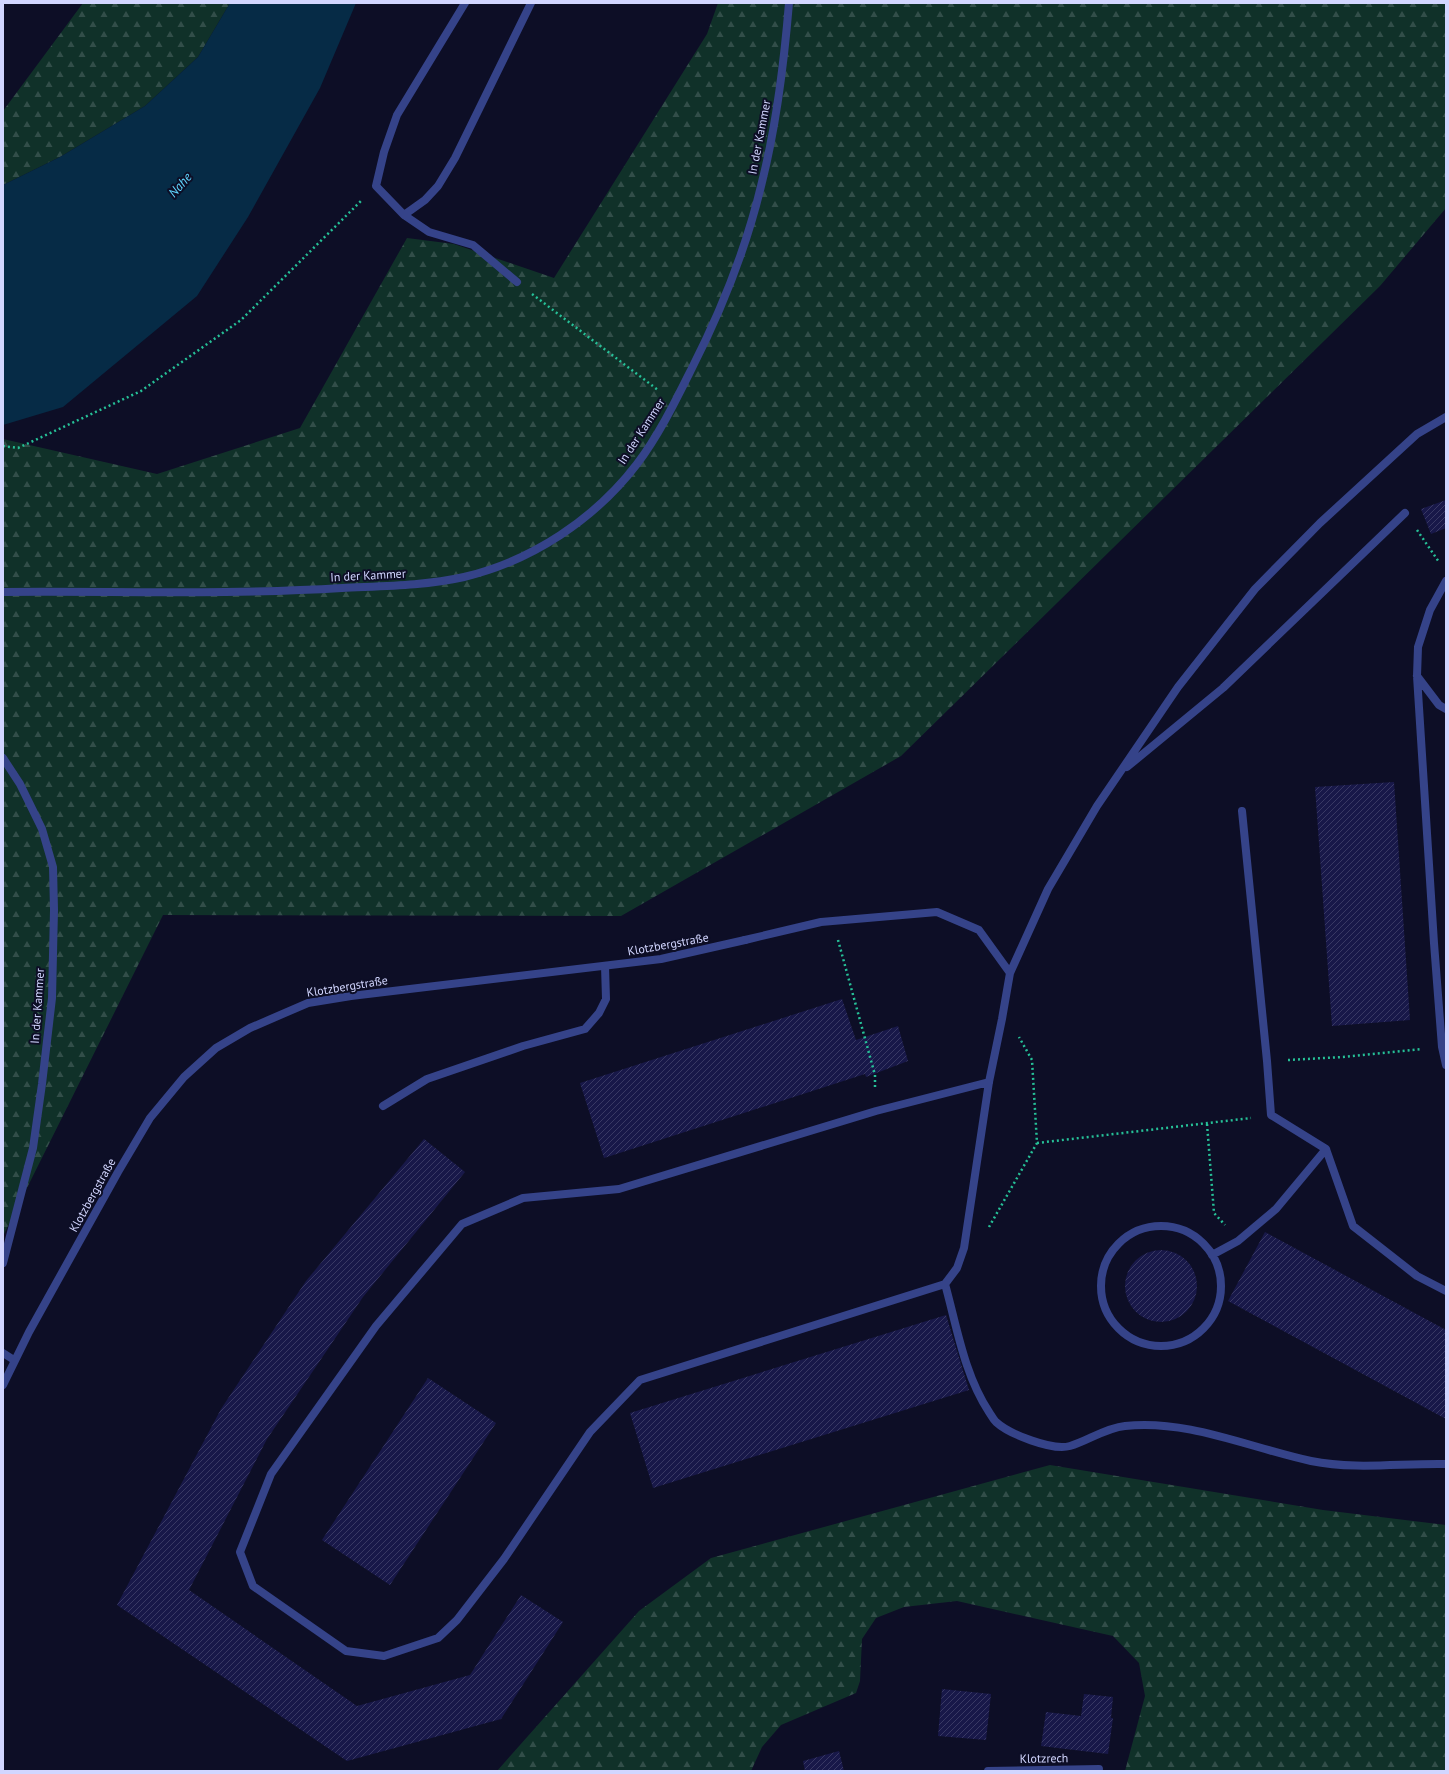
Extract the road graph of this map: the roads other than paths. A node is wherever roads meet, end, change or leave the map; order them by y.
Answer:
1 (465, 3) edge
2 (531, 3) edge
3 (789, 3) edge
4 (404, 215) junction
5 (517, 282) road end
6 (1446, 416) edge
7 (1405, 513) road end
8 (1446, 581) edge
9 (3, 592) edge
10 (1417, 676) junction
11 (1446, 709) edge
12 (3, 758) edge
13 (1118, 774) junction
14 (1242, 811) dead end
15 (605, 966) junction
16 (1010, 973) junction
17 (1446, 1065) edge
18 (989, 1082) junction
19 (383, 1106) dead end
20 (1326, 1149) junction
21 (1212, 1256) junction
22 (3, 1262) edge
23 (945, 1284) junction
24 (1446, 1291) edge
25 (3, 1353) edge
26 (14, 1360) junction
27 (3, 1385) edge
28 (1446, 1464) edge
29 (1099, 1769) dead end
30 (988, 1771) edge

1 - 4 street
2 - 4 street
3 - 9 street, In der Kammer
4 - 5 street
6 - 13 street
7 - 13 street
8 - 10 street
10 - 11 street
10 - 17 street
12 - 22 street, In der Kammer
13 - 16 street
14 - 20 street
15 - 16 street, Klotzbergstraße
15 - 19 street
15 - 26 street, Klotzbergstraße
16 - 18 street
18 - 23 street
18 - 23 street
20 - 21 street
20 - 24 street
21 - 21 street
23 - 28 street
25 - 26 street
26 - 27 street, Klotzbergstraße
29 - 30 street, Klotzrech

